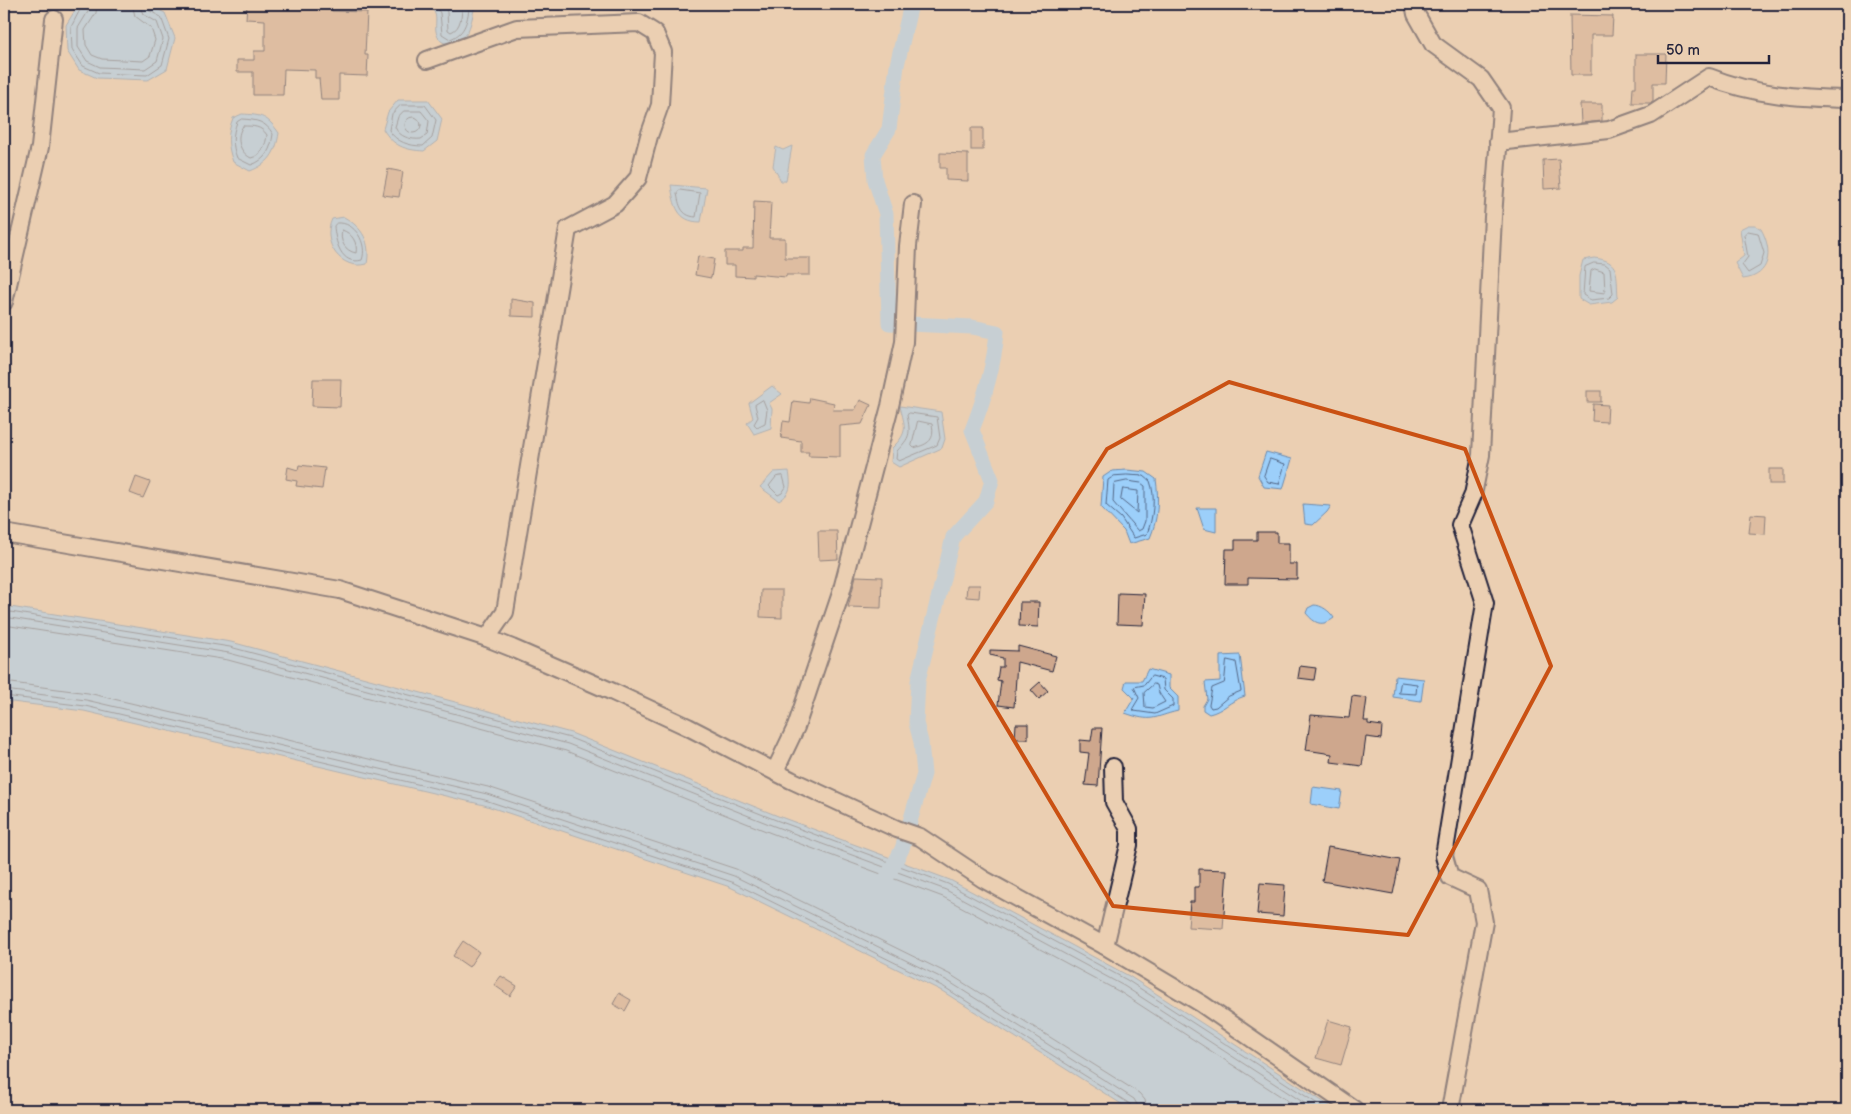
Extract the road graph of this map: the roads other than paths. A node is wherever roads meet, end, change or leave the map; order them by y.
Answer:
1 (1414, 4) edge
2 (54, 19) dead end
3 (427, 60) dead end
4 (1847, 99) edge
5 (1498, 142) junction
6 (913, 204) dead end
7 (4, 302) edge
8 (4, 533) edge
9 (487, 638) junction
10 (1113, 766) dead end
11 (775, 772) junction
12 (1105, 946) junction
13 (1355, 1110) edge
14 (1450, 1110) edge

1 - 5 street
2 - 7 street
3 - 9 street
4 - 5 street
5 - 14 street
6 - 11 street
8 - 9 street
9 - 11 street
10 - 12 street
11 - 12 street
12 - 13 street

